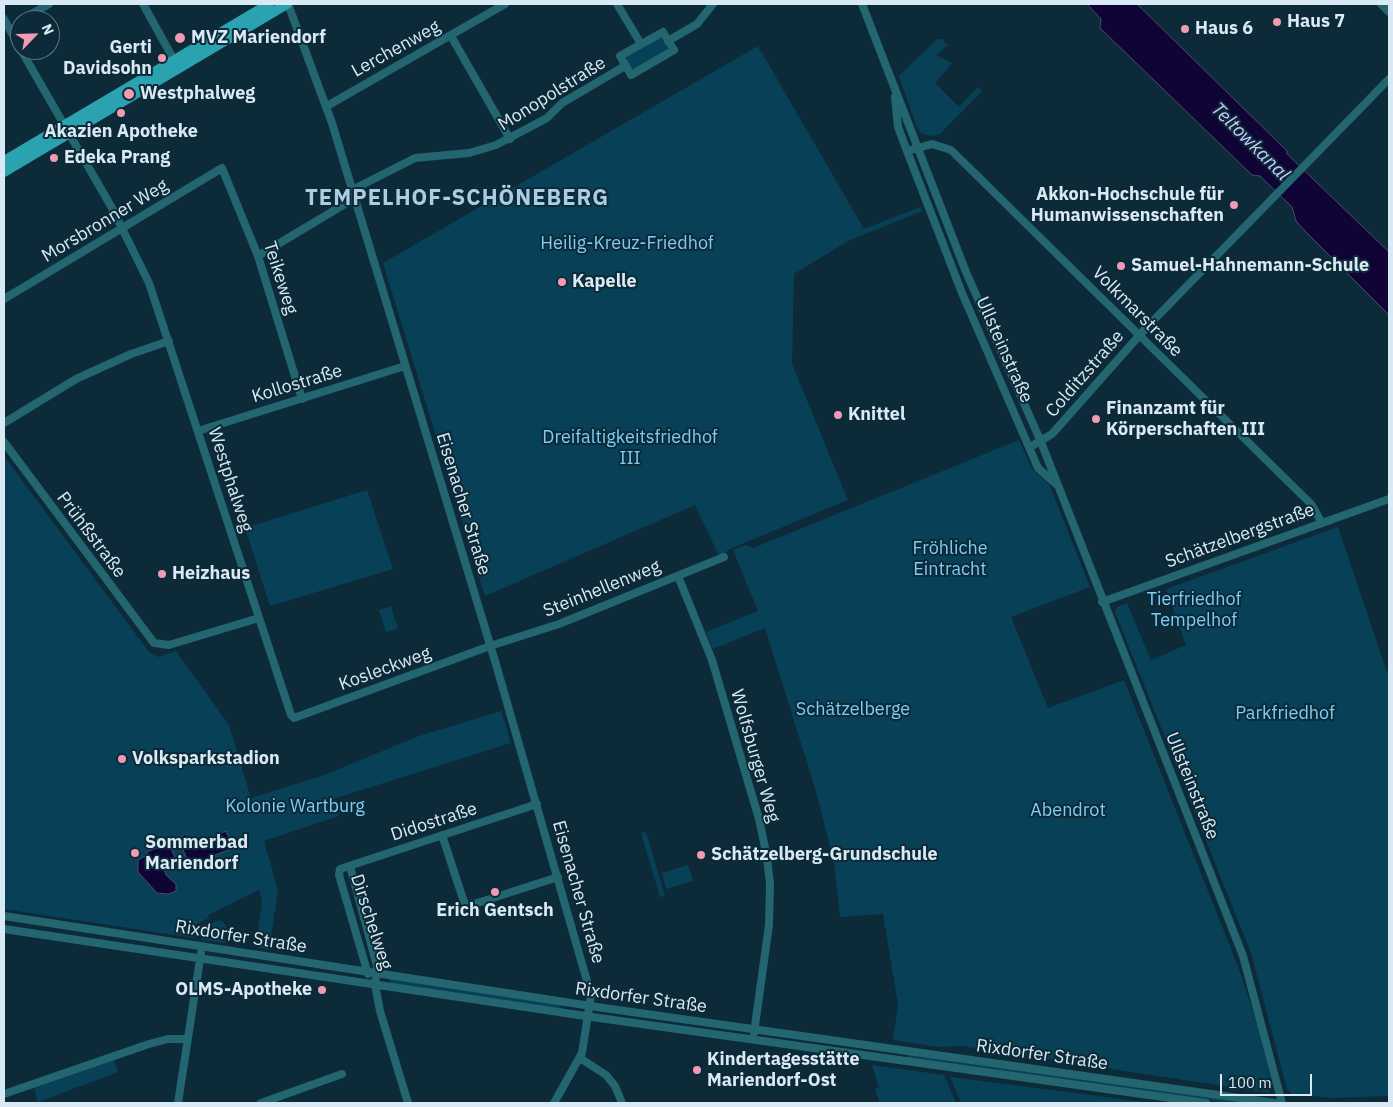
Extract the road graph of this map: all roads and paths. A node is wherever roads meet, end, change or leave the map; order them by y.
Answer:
1 (143, 4) edge
2 (269, 4) edge
3 (288, 4) edge
4 (505, 4) edge
5 (616, 4) edge
6 (713, 4) edge
7 (862, 4) edge
8 (1381, 4) edge
9 (1389, 12) edge
10 (4, 19) edge
11 (8, 28) joint
12 (10, 32) edge
13 (450, 36) junction
14 (668, 41) junction
15 (641, 44) junction
16 (26, 60) edge
17 (174, 60) junction
18 (625, 66) junction
19 (1389, 79) edge
20 (894, 87) junction
21 (327, 106) junction
22 (66, 130) junction
23 (510, 139) junction
24 (918, 147) junction
25 (907, 151) junction
26 (4, 161) edge
27 (222, 168) joint
28 (4, 172) edge
29 (352, 190) junction
30 (355, 198) junction
31 (944, 215) junction
32 (933, 220) junction
33 (123, 228) junction
34 (258, 256) junction
35 (4, 299) edge
36 (1139, 335) junction
37 (168, 341) junction
38 (406, 366) junction
39 (302, 399) junction
40 (1029, 414) junction
41 (1018, 418) junction
42 (4, 423) edge
43 (198, 431) junction
44 (4, 442) edge
45 (1040, 442) junction
46 (1030, 447) junction
47 (1058, 486) junction
48 (1389, 499) edge
49 (1322, 523) junction
50 (724, 557) dead end
51 (678, 576) junction
52 (1102, 602) junction
53 (259, 618) junction
54 (490, 646) junction
55 (291, 715) joint
56 (537, 804) junction
57 (442, 835) junction
58 (350, 866) junction
59 (340, 869) joint
60 (558, 877) junction
61 (4, 916) edge
62 (4, 929) edge
63 (202, 946) junction
64 (200, 957) junction
65 (367, 972) junction
66 (378, 973) junction
67 (375, 984) junction
68 (564, 1001) junction
69 (590, 1005) junction
70 (562, 1012) junction
71 (588, 1017) junction
72 (755, 1029) junction
73 (188, 1039) junction
74 (754, 1040) junction
75 (899, 1050) junction
76 (580, 1058) junction
77 (898, 1060) junction
78 (342, 1074) dead end
79 (4, 1094) edge
80 (178, 1103) edge
81 (261, 1103) edge
82 (408, 1103) edge
83 (554, 1103) edge
84 (622, 1103) edge
85 (1206, 1103) edge
86 (1275, 1103) edge
87 (1282, 1103) edge

1 - 17 street
2 - 17 main road
3 - 21 street, Eisenacher Straße
3 - 22 main road
4 - 13 street, Lerchenweg
5 - 15 street
6 - 14 street
7 - 20 street, Ullsteinstraße
8 - 9 street
10 - 11 street, Westphalweg
11 - 12 street, Westphalweg
13 - 21 street, Lerchenweg
13 - 23 street
14 - 15 street, Monopolstraße
14 - 18 street, Monopolstraße
15 - 18 street, Monopolstraße
16 - 22 street, Westphalweg
17 - 22 main road
18 - 23 street, Monopolstraße
19 - 36 street, Colditzstraße
20 - 24 street, Ullsteinstraße
20 - 25 street, Ullsteinstraße
21 - 29 street, Eisenacher Straße
22 - 26 main road
22 - 28 main road
22 - 33 street, Westphalweg
23 - 29 street, Monopolstraße
24 - 25 street
24 - 31 street, Ullsteinstraße
24 - 36 street, Volkmarstraße
25 - 32 street, Ullsteinstraße
27 - 33 street, Morsbronner Weg
27 - 34 street, Teikeweg
29 - 30 street, Eisenacher Straße
30 - 34 street
30 - 38 street, Eisenacher Straße
31 - 32 street
31 - 40 street, Ullsteinstraße
32 - 41 street, Ullsteinstraße
33 - 35 street, Morsbronner Weg
33 - 37 street, Westphalweg
34 - 39 street, Teikeweg
36 - 45 street, Colditzstraße
36 - 49 street, Volkmarstraße
37 - 42 street
37 - 43 street, Westphalweg
38 - 39 street, Kollostraße
38 - 54 street, Eisenacher Straße
39 - 43 street, Kollostraße
40 - 41 street
40 - 45 street, Ullsteinstraße
41 - 46 street, Ullsteinstraße
43 - 53 street, Westphalweg
44 - 53 street, Prühßstraße
45 - 46 street, Colditzstraße
45 - 47 street, Ullsteinstraße
46 - 47 street, Ullsteinstraße
47 - 52 street, Ullsteinstraße
48 - 49 street, Schätzelbergstraße
49 - 52 street, Schätzelbergstraße
50 - 51 street, Steinhellenweg
51 - 54 street, Steinhellenweg
51 - 72 street, Wolfsburger Weg
52 - 87 street, Ullsteinstraße
53 - 55 street, Westphalweg
54 - 55 street, Kosleckweg
54 - 56 street, Eisenacher Straße
56 - 57 street, Didostraße
56 - 60 street, Eisenacher Straße
57 - 58 street, Didostraße
57 - 60 street
58 - 59 street, Didostraße
58 - 66 street, Dirschelweg
59 - 65 street, Dirschelweg
60 - 69 street, Eisenacher Straße
61 - 63 street, Rixdorfer Straße
62 - 64 street, Rixdorfer Straße
63 - 64 street
63 - 65 street, Rixdorfer Straße
64 - 67 street, Rixdorfer Straße
64 - 73 street
65 - 66 street, Rixdorfer Straße
65 - 67 street, Dirschelweg
66 - 67 street, Dirschelweg
66 - 68 street, Rixdorfer Straße
67 - 70 street, Rixdorfer Straße
67 - 82 street
68 - 69 street, Rixdorfer Straße
68 - 70 street
69 - 71 street, Eisenacher Straße
69 - 72 street, Rixdorfer Straße
70 - 71 street, Rixdorfer Straße
71 - 74 street, Rixdorfer Straße
71 - 76 street, Eisenacher Straße
72 - 74 street, Wolfsburger Weg
72 - 75 street, Rixdorfer Straße
73 - 79 street
73 - 80 street
74 - 77 street, Rixdorfer Straße
75 - 77 street
75 - 86 street, Rixdorfer Straße
76 - 83 street, Eisenacher Straße
76 - 84 street
77 - 85 street, Rixdorfer Straße
78 - 81 street

